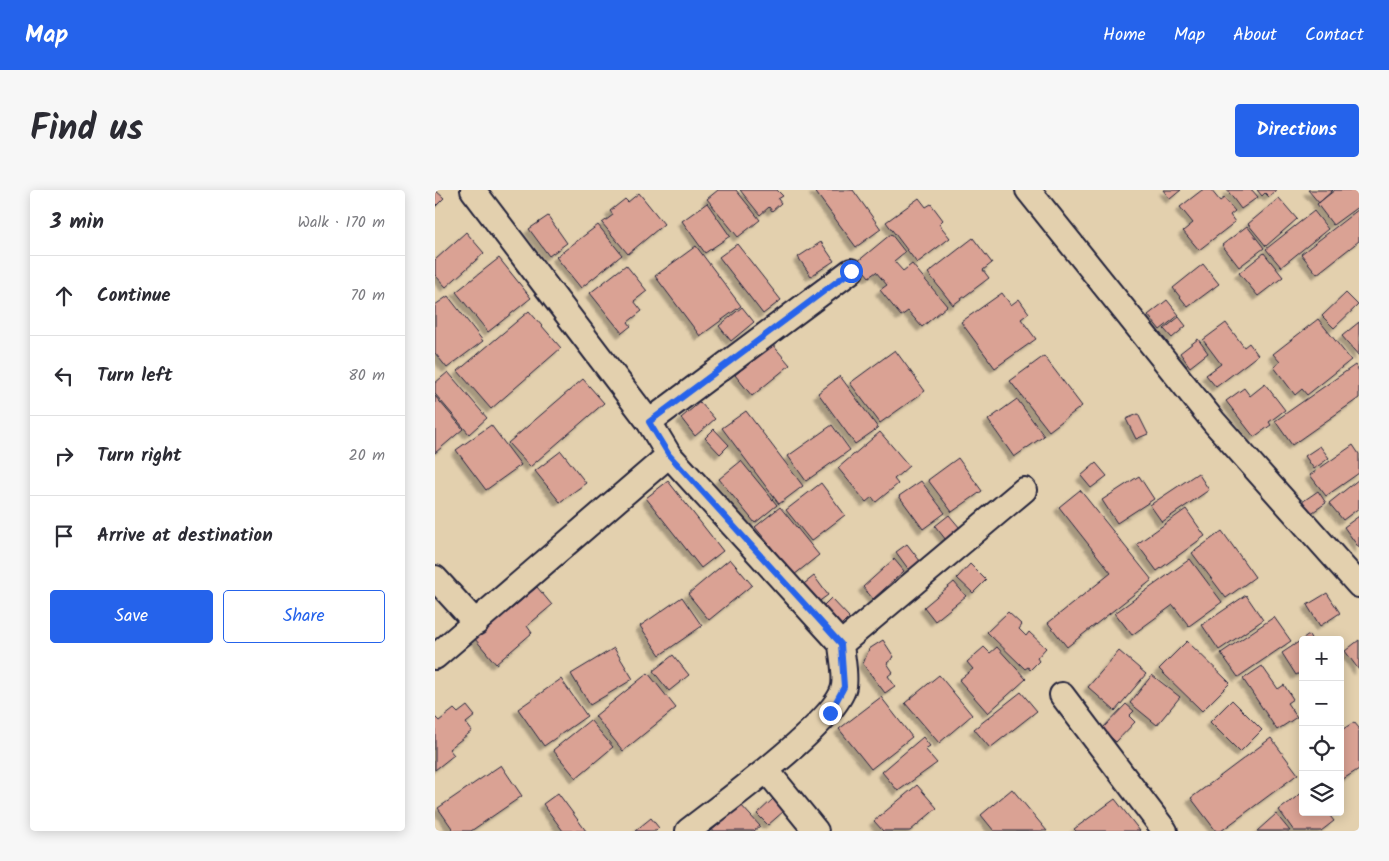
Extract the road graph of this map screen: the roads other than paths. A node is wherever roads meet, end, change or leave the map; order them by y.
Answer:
1 (1028, 190) edge
2 (479, 192) edge
3 (851, 271) dead end
4 (649, 422) junction
5 (669, 455) junction
6 (1024, 490) dead end
7 (435, 578) edge
8 (1359, 585) edge
9 (476, 623) junction
10 (841, 644) junction
11 (435, 657) edge
12 (1063, 695) dead end
13 (767, 771) junction
14 (688, 831) edge
15 (816, 831) edge
16 (1165, 831) edge

1 - 8 street
2 - 4 street
3 - 4 street
4 - 5 street
5 - 9 street
5 - 10 street
6 - 10 street
7 - 9 street
9 - 11 street
10 - 13 street
12 - 16 street
13 - 14 street
13 - 15 street

